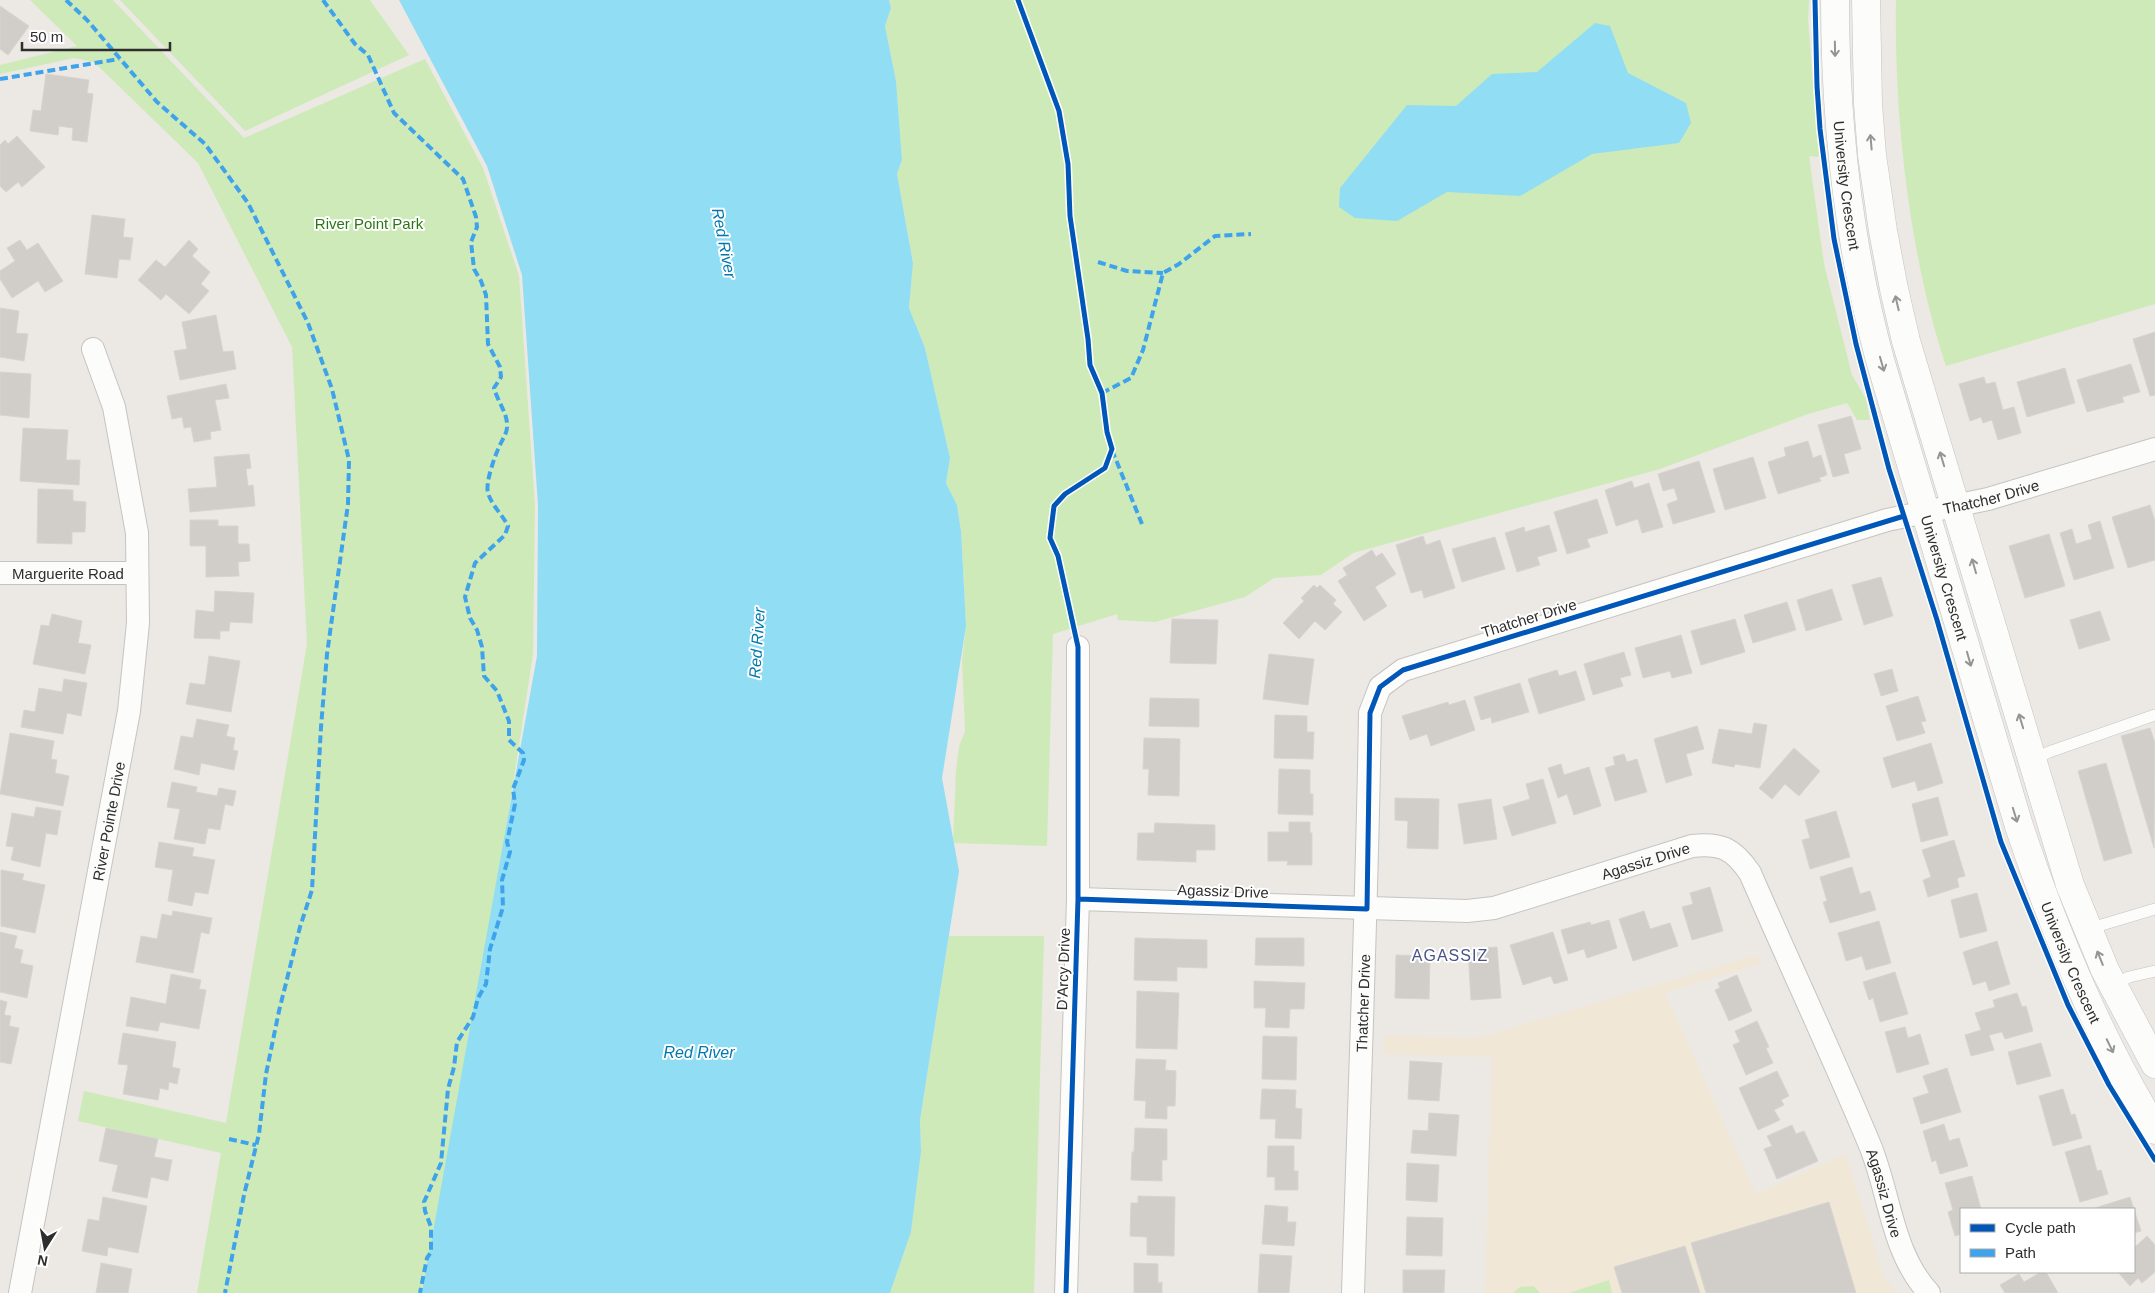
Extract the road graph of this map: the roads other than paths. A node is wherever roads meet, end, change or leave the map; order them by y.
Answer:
1 (1835, 0) edge
2 (1866, 0) edge
3 (93, 349) dead end
4 (2155, 449) edge
5 (1956, 506) junction
6 (1924, 512) junction
7 (0, 573) edge
8 (136, 573) junction
9 (1078, 647) dead end
10 (2155, 715) edge
11 (2033, 760) junction
12 (1078, 899) junction
13 (1367, 909) junction
14 (2155, 909) edge
15 (2088, 929) junction
16 (2155, 971) edge
17 (2113, 985) junction
18 (2155, 1064) edge
19 (2155, 1130) edge
20 (20, 1293) edge
21 (1066, 1293) edge
22 (1353, 1293) edge
23 (1929, 1293) edge

1 -> 6 main road, University Crescent
5 -> 2 main road, University Crescent
3 - 8 street, River Pointe Drive
4 - 5 street, Thatcher Drive
5 - 6 street, Thatcher Drive
11 -> 5 main road, University Crescent
6 - 13 street, Thatcher Drive
6 -> 19 main road, University Crescent
7 - 8 street, Marguerite Road
8 - 20 street, River Pointe Drive
9 - 12 street, D'Arcy Drive
10 - 11 lane
11 - 15 main road, University Crescent
12 - 13 street, Agassiz Drive
12 - 21 street, D'Arcy Drive
13 - 22 street, Thatcher Drive
13 - 23 street, Agassiz Drive
14 - 15 lane
17 -> 15 main road, University Crescent
16 - 17 lane
17 - 18 main road, University Crescent

